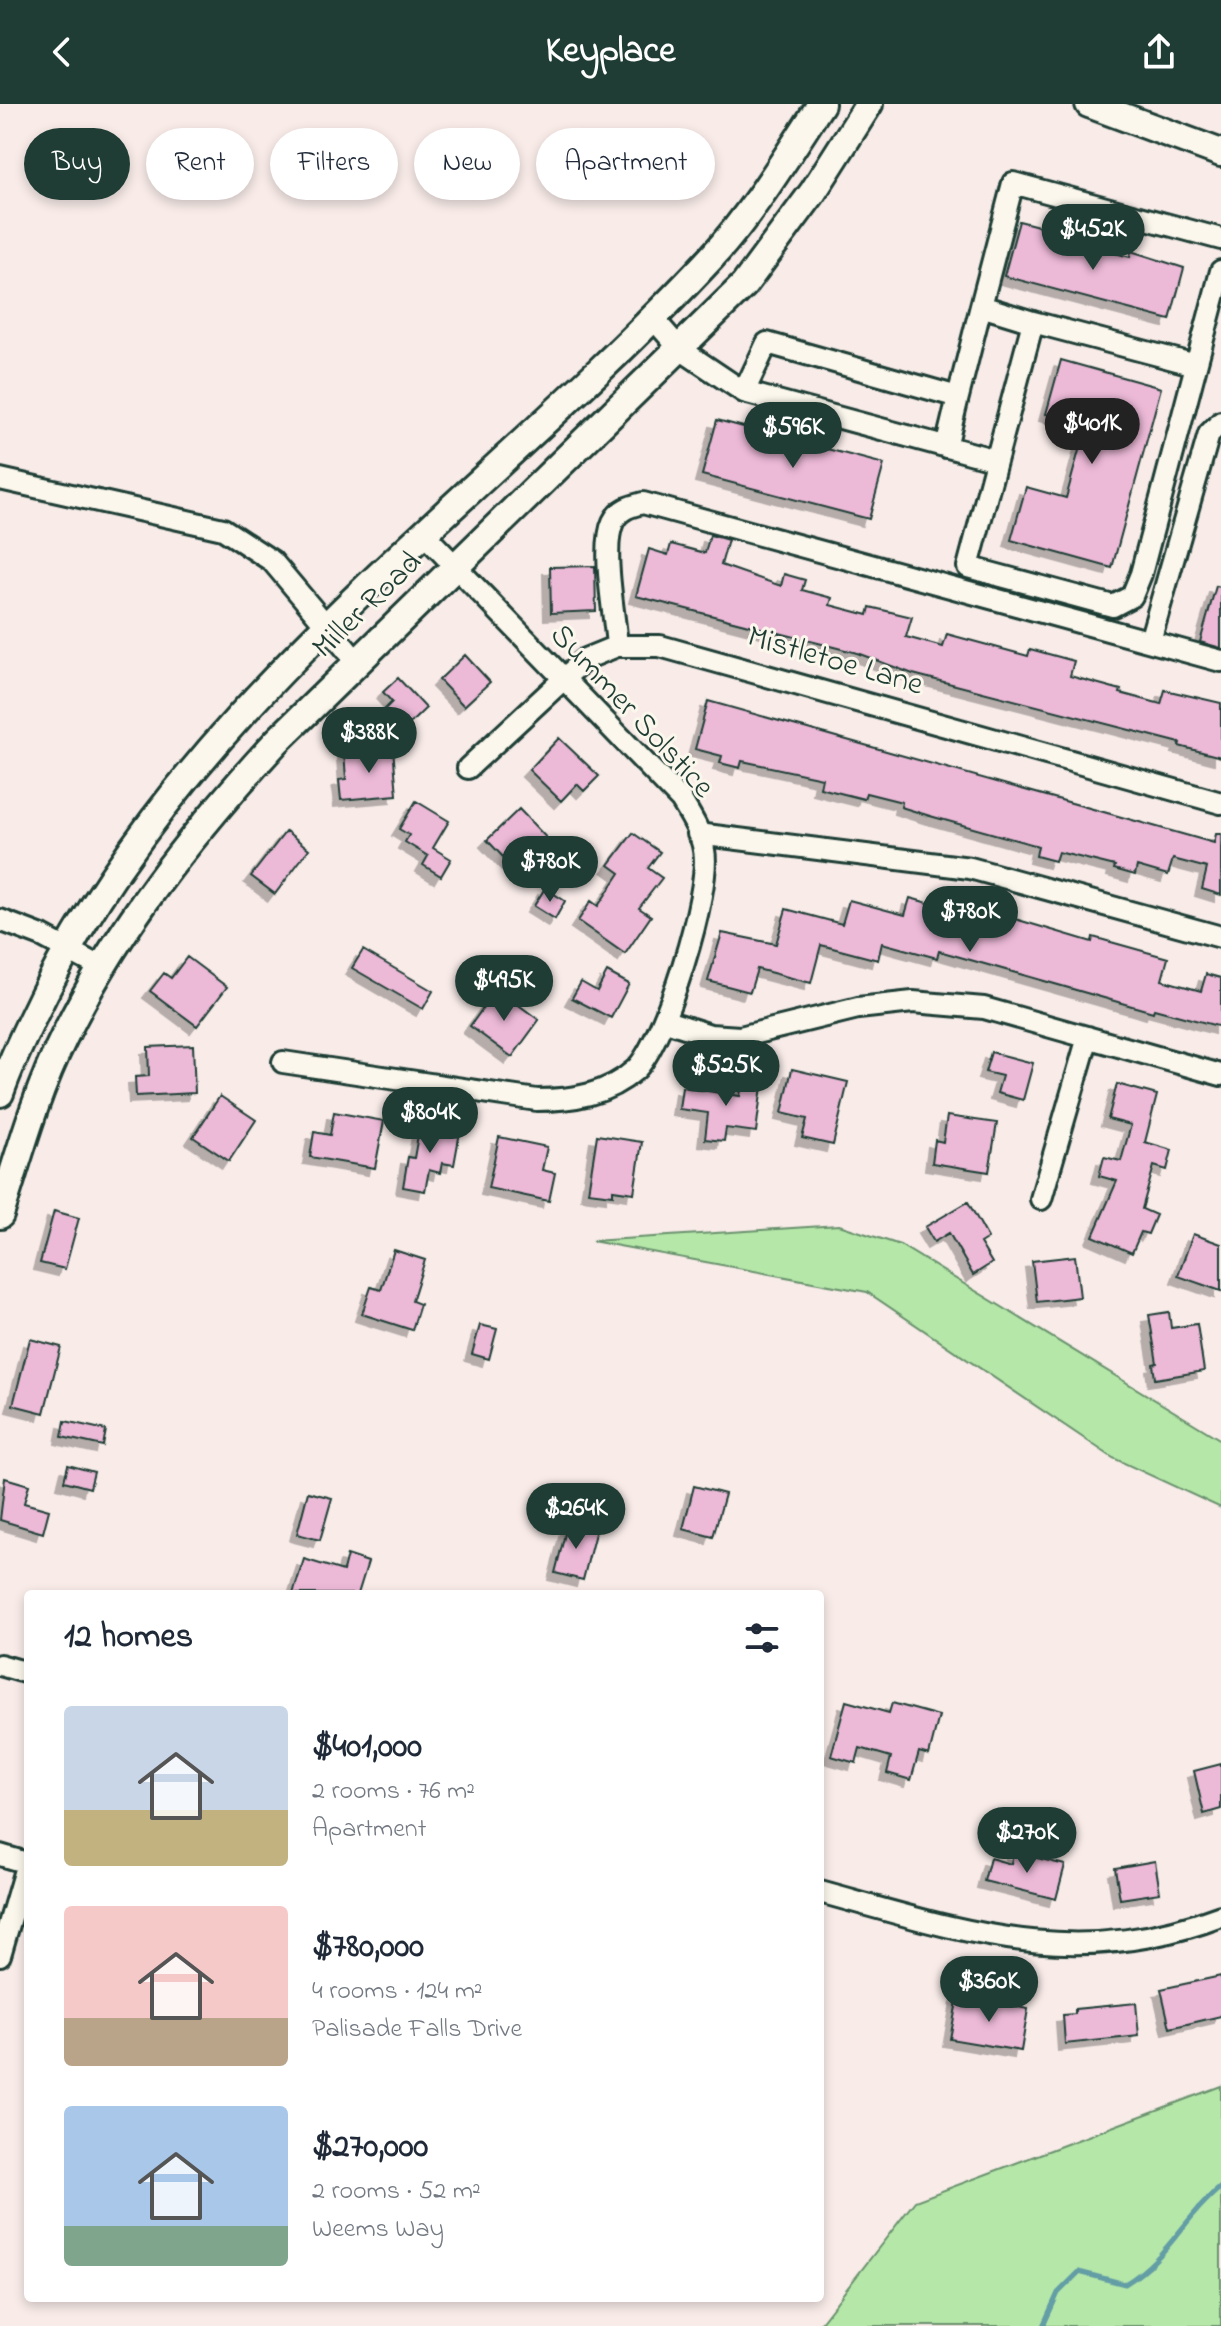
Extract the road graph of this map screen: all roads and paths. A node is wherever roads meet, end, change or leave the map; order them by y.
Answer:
1 (821, 104) edge
2 (869, 104) edge
3 (1089, 104) edge
4 (1221, 153) edge
5 (1221, 239) edge
6 (1221, 271) edge
7 (981, 306) junction
8 (651, 316) junction
9 (1033, 322) junction
10 (680, 349) junction
11 (1196, 365) junction
12 (744, 392) junction
13 (958, 397) junction
14 (1221, 422) edge
15 (946, 447) junction
16 (996, 460) junction
17 (0, 479) edge
18 (425, 535) junction
19 (456, 569) junction
20 (329, 627) junction
21 (1150, 641) junction
22 (617, 646) junction
23 (1221, 661) edge
24 (357, 662) junction
25 (560, 679) junction
26 (468, 768) dead end
27 (1221, 803) edge
28 (698, 834) junction
29 (0, 920) edge
30 (1221, 937) edge
31 (67, 949) junction
32 (100, 967) junction
33 (666, 1021) junction
34 (1088, 1037) junction
35 (283, 1062) dead end
36 (1221, 1075) edge
37 (0, 1093) edge
38 (1041, 1199) dead end
39 (0, 1215) edge
40 (0, 1665) edge
41 (24, 1672) edge
42 (0, 1855) edge
43 (24, 1862) edge
44 (24, 1873) edge
45 (824, 1893) edge
46 (1221, 1916) edge
47 (0, 1955) edge

1 - 8 main road, Miller Road
2 - 10 main road, Miller Road
3 - 4 main road
5 - 7 street
6 - 11 street
7 - 9 street
7 - 13 street
8 - 10 street
8 - 18 main road, Miller Road
9 - 11 street
9 - 16 street
10 - 12 street
10 - 19 main road, Miller Road
11 - 16 street
12 - 13 street
12 - 15 street
13 - 15 street
14 - 21 street
15 - 16 street
17 - 20 street
18 - 19 street, Summer Solstice
18 - 20 main road, Miller Road
19 - 24 main road, Miller Road
19 - 25 street, Summer Solstice
20 - 24 street
20 - 31 main road, Miller Road
21 - 22 street
21 - 23 street
22 - 25 street, Mistletoe Lane
22 - 27 street, Mistletoe Lane
24 - 32 main road, Miller Road
25 - 26 street, Mistletoe Lane
25 - 28 street, Summer Solstice
28 - 30 street
28 - 33 street, Summer Solstice
29 - 31 street
31 - 32 street
31 - 37 main road, Miller Road
32 - 39 main road, Miller Road
33 - 34 street
33 - 35 street, Summer Solstice
34 - 36 street
34 - 38 street
40 - 41 street
42 - 43 street
44 - 47 street
45 - 46 street

